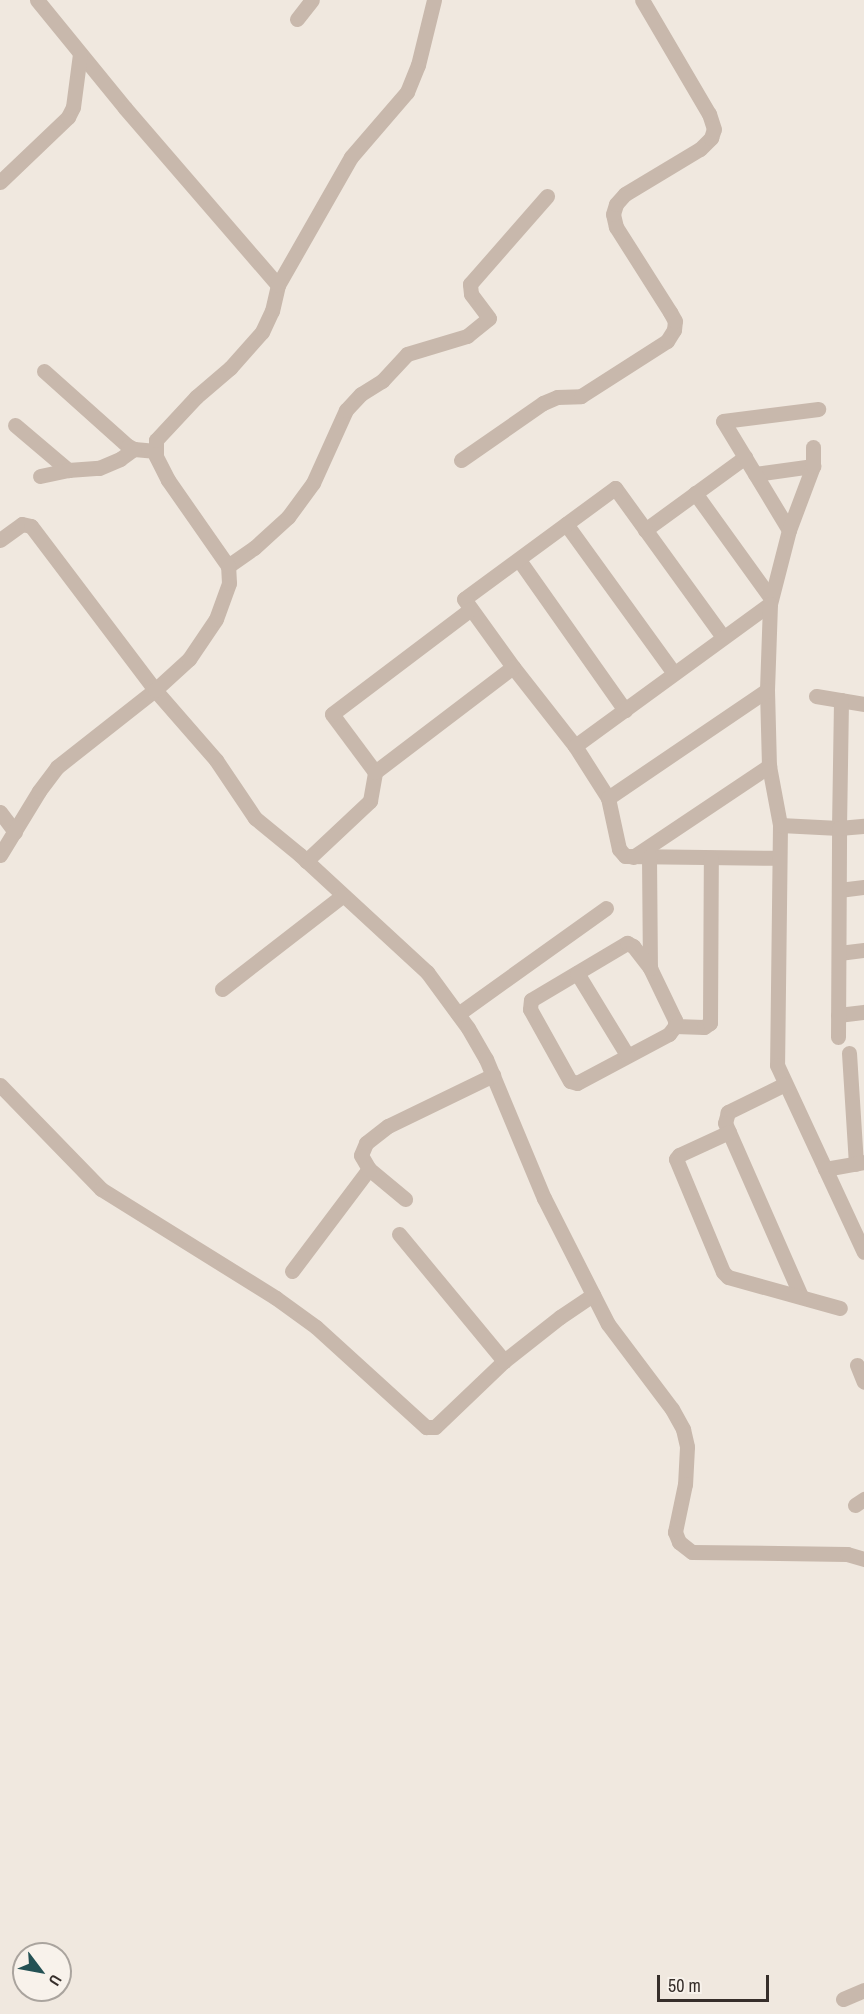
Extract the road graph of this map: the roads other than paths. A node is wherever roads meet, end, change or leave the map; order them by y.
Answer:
1 (37, 0) edge
2 (312, 0) edge
3 (434, 0) edge
4 (642, 0) edge
5 (297, 20) dead end
6 (80, 54) junction
7 (0, 182) edge
8 (547, 196) dead end
9 (278, 285) junction
10 (44, 371) dead end
11 (818, 409) dead end
12 (15, 425) dead end
13 (813, 447) dead end
14 (134, 449) junction
15 (156, 451) junction
16 (745, 457) junction
17 (461, 460) dead end
18 (813, 466) junction
19 (68, 470) junction
20 (755, 474) junction
21 (40, 476) dead end
22 (695, 494) junction
23 (566, 524) junction
24 (645, 530) junction
25 (789, 530) junction
26 (0, 540) edge
27 (519, 560) junction
28 (228, 566) junction
29 (770, 600) junction
30 (471, 609) junction
31 (723, 637) junction
32 (513, 667) junction
33 (674, 673) junction
34 (155, 690) junction
35 (768, 690) junction
36 (816, 696) dead end
37 (841, 700) junction
38 (864, 704) edge
39 (625, 710) junction
40 (575, 746) junction
41 (769, 766) junction
42 (375, 772) junction
43 (608, 798) junction
44 (0, 812) edge
45 (780, 825) junction
46 (864, 826) edge
47 (839, 828) junction
48 (15, 832) junction
49 (0, 855) edge
50 (633, 857) junction
51 (650, 857) junction
52 (711, 858) junction
53 (778, 858) junction
54 (306, 861) junction
55 (864, 887) edge
56 (839, 890) junction
57 (343, 895) junction
58 (606, 908) dead end
59 (864, 950) edge
60 (838, 953) junction
61 (650, 968) junction
62 (577, 973) junction
63 (222, 989) dead end
64 (864, 1012) edge
65 (458, 1014) junction
66 (838, 1015) junction
67 (675, 1026) junction
68 (838, 1037) dead end
69 (849, 1053) dead end
70 (627, 1055) junction
71 (493, 1075) junction
72 (785, 1084) junction
73 (0, 1085) edge
74 (729, 1132) junction
75 (860, 1163) edge
76 (825, 1168) junction
77 (369, 1169) junction
78 (405, 1199) dead end
79 (399, 1234) dead end
80 (864, 1251) edge
81 (292, 1271) dead end
82 (593, 1295) junction
83 (801, 1296) junction
84 (840, 1308) dead end
85 (504, 1361) junction
86 (857, 1365) dead end
87 (864, 1382) edge
88 (864, 1559) edge
89 (864, 1990) edge
90 (843, 2000) dead end

1 - 6 street
2 - 5 street
3 - 9 street
4 - 17 street
6 - 7 street
6 - 9 street
8 - 28 street
9 - 15 street
10 - 14 street
11 - 16 street
12 - 19 street
13 - 18 street
14 - 15 street
14 - 19 street
15 - 28 street
16 - 20 street
16 - 22 street
18 - 20 street
18 - 25 street
19 - 21 street
20 - 25 street
22 - 24 street
22 - 29 street
23 - 24 street
23 - 27 street
23 - 33 street
24 - 31 street
25 - 29 street
26 - 34 street
27 - 30 street
27 - 39 street
28 - 34 street
29 - 31 street
29 - 35 street
30 - 32 street
30 - 42 street
31 - 33 street
32 - 40 street
32 - 42 street
33 - 39 street
34 - 48 street
34 - 54 street
35 - 41 street
35 - 43 street
36 - 37 street
37 - 38 street
37 - 47 street
39 - 40 street
40 - 43 street
41 - 45 street
41 - 50 street
42 - 54 street
43 - 50 street
44 - 48 street
45 - 47 street
45 - 53 street
46 - 47 street
47 - 56 street
48 - 49 street
50 - 51 street
51 - 52 street
51 - 61 street
52 - 53 street
52 - 67 street
53 - 72 street
54 - 57 street
55 - 56 street
56 - 60 street
57 - 63 street
57 - 65 street
58 - 65 street
59 - 60 street
60 - 66 street
61 - 62 street
61 - 67 street
62 - 70 street
62 - 70 street
64 - 66 street
65 - 71 street
66 - 68 street
67 - 70 street
69 - 75 street
71 - 77 street
71 - 82 street
72 - 74 street
72 - 76 street
73 - 85 street
74 - 83 street
74 - 83 street
75 - 76 street
76 - 80 street
77 - 78 street
77 - 81 street
79 - 85 street
82 - 85 street
82 - 88 street
83 - 84 street
86 - 87 street
89 - 90 street

